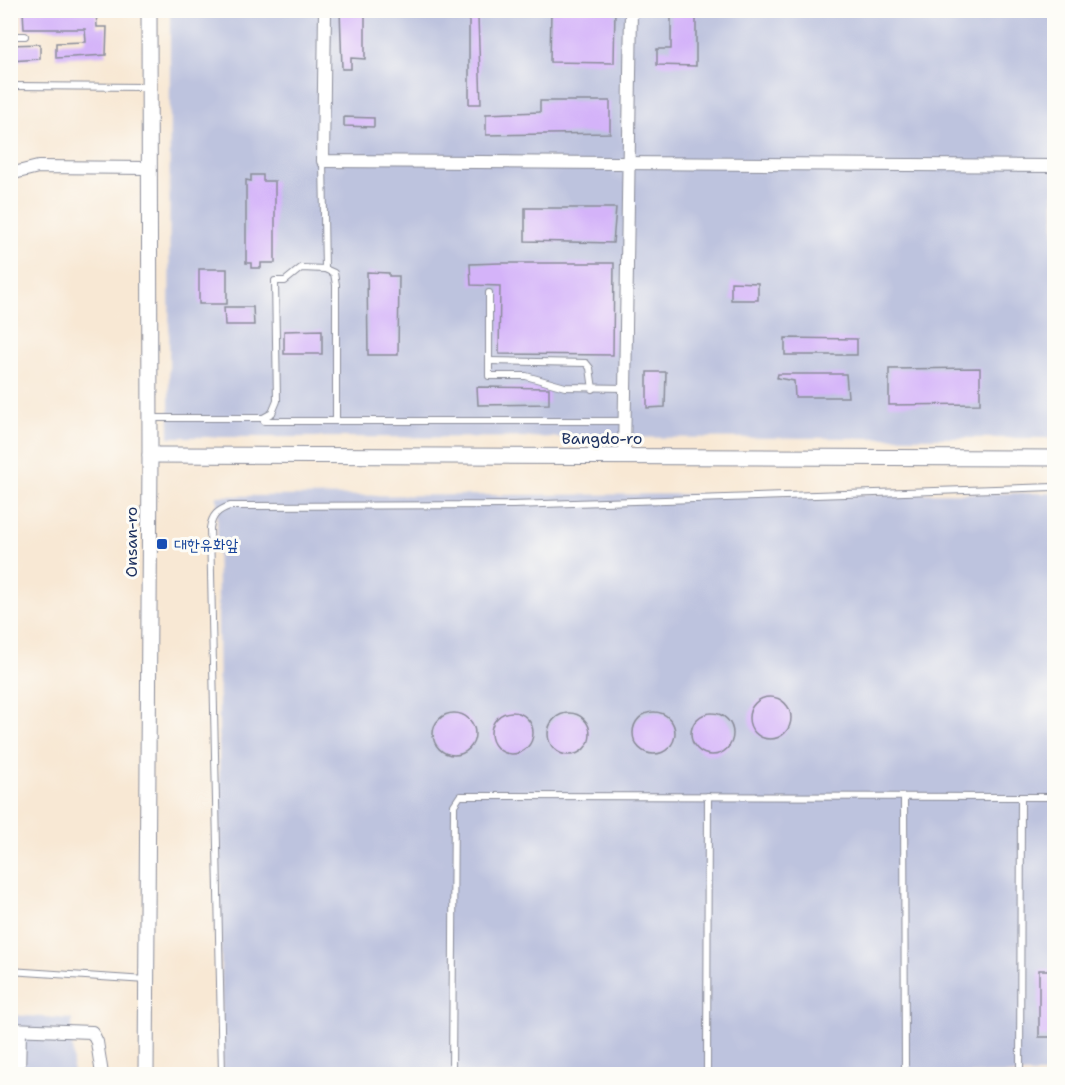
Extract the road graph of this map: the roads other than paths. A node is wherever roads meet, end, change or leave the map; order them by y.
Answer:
1 (149, 10) edge
2 (325, 10) edge
3 (631, 10) edge
4 (10, 36) edge
5 (25, 36) dead end
6 (10, 86) edge
7 (148, 87) junction
8 (323, 161) junction
9 (628, 163) junction
10 (1054, 166) edge
11 (148, 168) junction
12 (10, 174) edge
13 (325, 268) junction
14 (489, 293) dead end
15 (489, 361) junction
16 (593, 388) junction
17 (625, 388) junction
18 (150, 418) junction
19 (262, 418) junction
20 (336, 421) junction
21 (624, 421) junction
22 (150, 455) junction
23 (624, 456) junction
24 (1054, 458) edge
25 (1054, 487) edge
26 (708, 796) junction
27 (904, 797) junction
28 (1021, 797) junction
29 (1054, 797) edge
30 (10, 971) edge
31 (147, 980) junction
32 (15, 1029) edge
33 (19, 1074) edge
34 (102, 1074) edge
35 (146, 1074) edge
36 (222, 1074) edge
37 (452, 1074) edge
38 (707, 1074) edge
39 (905, 1074) edge
40 (1020, 1074) edge

1 - 7 street, Onsan-ro
2 - 8 street
3 - 9 street
4 - 5 lane
6 - 7 lane
7 - 11 street, Onsan-ro
8 - 9 street
8 - 13 lane
9 - 10 street
9 - 17 street
11 - 12 street
11 - 18 street, Onsan-ro
13 - 19 lane
13 - 20 lane
14 - 15 lane
15 - 16 lane
15 - 16 lane
16 - 17 lane
17 - 21 street
18 - 19 lane
18 - 22 street, Onsan-ro
19 - 20 lane
20 - 21 lane
21 - 23 street
22 - 23 street, Bangdo-ro
22 - 31 street, Onsan-ro
23 - 24 street, Bangdo-ro
25 - 36 lane
26 - 27 lane
26 - 37 lane
26 - 38 lane
27 - 28 lane
27 - 39 lane
28 - 29 lane
28 - 40 lane
30 - 31 lane
31 - 35 street, Onsan-ro
32 - 33 street
32 - 34 street

